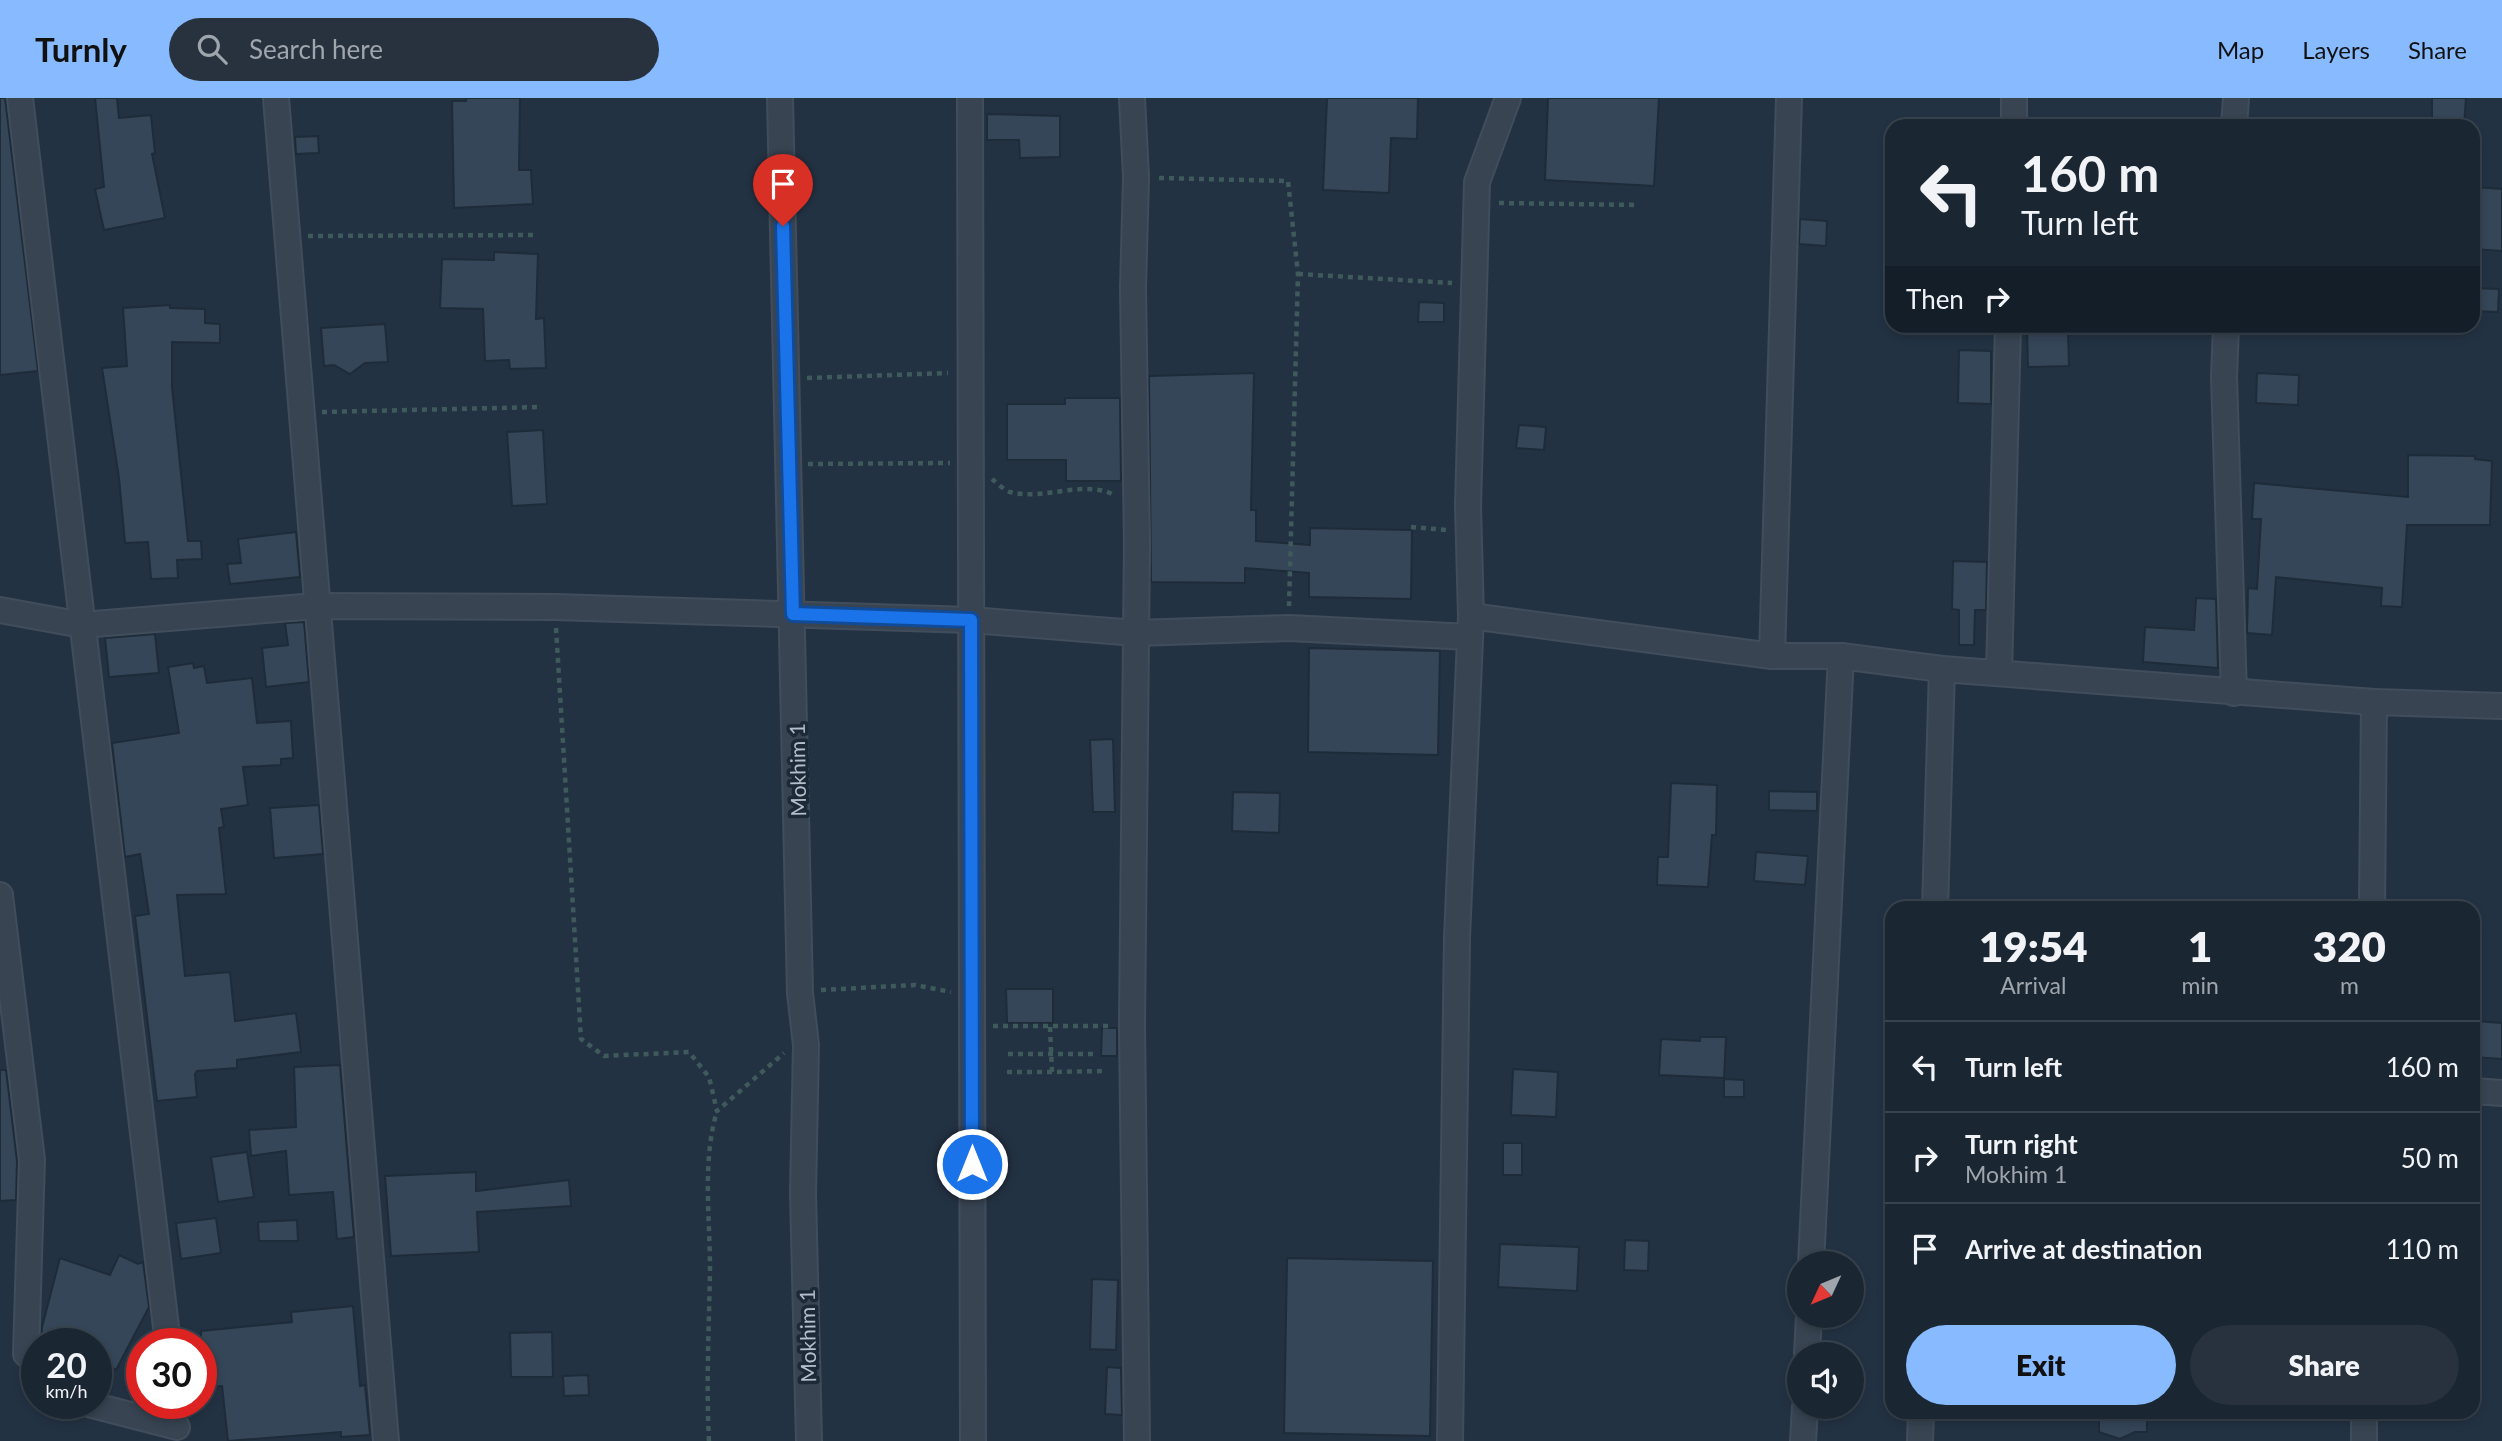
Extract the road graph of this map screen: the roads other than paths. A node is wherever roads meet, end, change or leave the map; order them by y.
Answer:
1 (20, 98) edge
2 (276, 98) edge
3 (780, 98) edge
4 (970, 98) edge
5 (1132, 98) edge
6 (1508, 98) edge
7 (1789, 98) edge
8 (2014, 98) edge
9 (2236, 98) edge
10 (2014, 119) edge
11 (2234, 119) edge
12 (2008, 333) edge
13 (2227, 333) edge
14 (317, 606) junction
15 (0, 610) edge
16 (793, 614) junction
17 (971, 620) junction
18 (82, 625) junction
19 (1470, 627) junction
20 (1136, 633) junction
21 (1772, 656) junction
22 (1841, 656) junction
23 (1942, 669) junction
24 (1999, 673) junction
25 (2234, 693) junction
26 (2374, 702) junction
27 (2502, 706) edge
28 (0, 895) edge
29 (1935, 901) edge
30 (2372, 901) edge
31 (2480, 1091) edge
32 (2502, 1093) edge
33 (1812, 1251) edge
34 (27, 1328) edge
35 (166, 1328) edge
36 (112, 1409) edge
37 (1805, 1419) edge
38 (1921, 1419) edge
39 (2364, 1419) edge
40 (176, 1424) edge
41 (386, 1441) edge
42 (809, 1441) edge
43 (973, 1441) edge
44 (1137, 1441) edge
45 (1450, 1441) edge
46 (1804, 1441) edge
47 (1920, 1441) edge
48 (2364, 1441) edge

1 - 18 street
2 - 14 street
3 - 16 street, Mokhim 1
4 - 17 street
5 - 20 street
6 - 19 street
7 - 21 street
8 - 10 street
9 - 11 street
12 - 24 street
13 - 25 street
14 - 16 street
14 - 18 street
14 - 41 street
15 - 18 street
16 - 17 street
16 - 42 street, Mokhim 1
17 - 20 street
17 - 43 street
18 - 35 street
19 - 20 street
19 - 21 street
19 - 45 street
20 - 44 street
21 - 22 street
22 - 23 street
22 - 33 street
23 - 24 street
23 - 29 street
24 - 25 street
25 - 26 street
26 - 27 street
26 - 30 street
28 - 34 street
31 - 32 street
36 - 40 street
37 - 46 street
38 - 47 street
39 - 48 street

